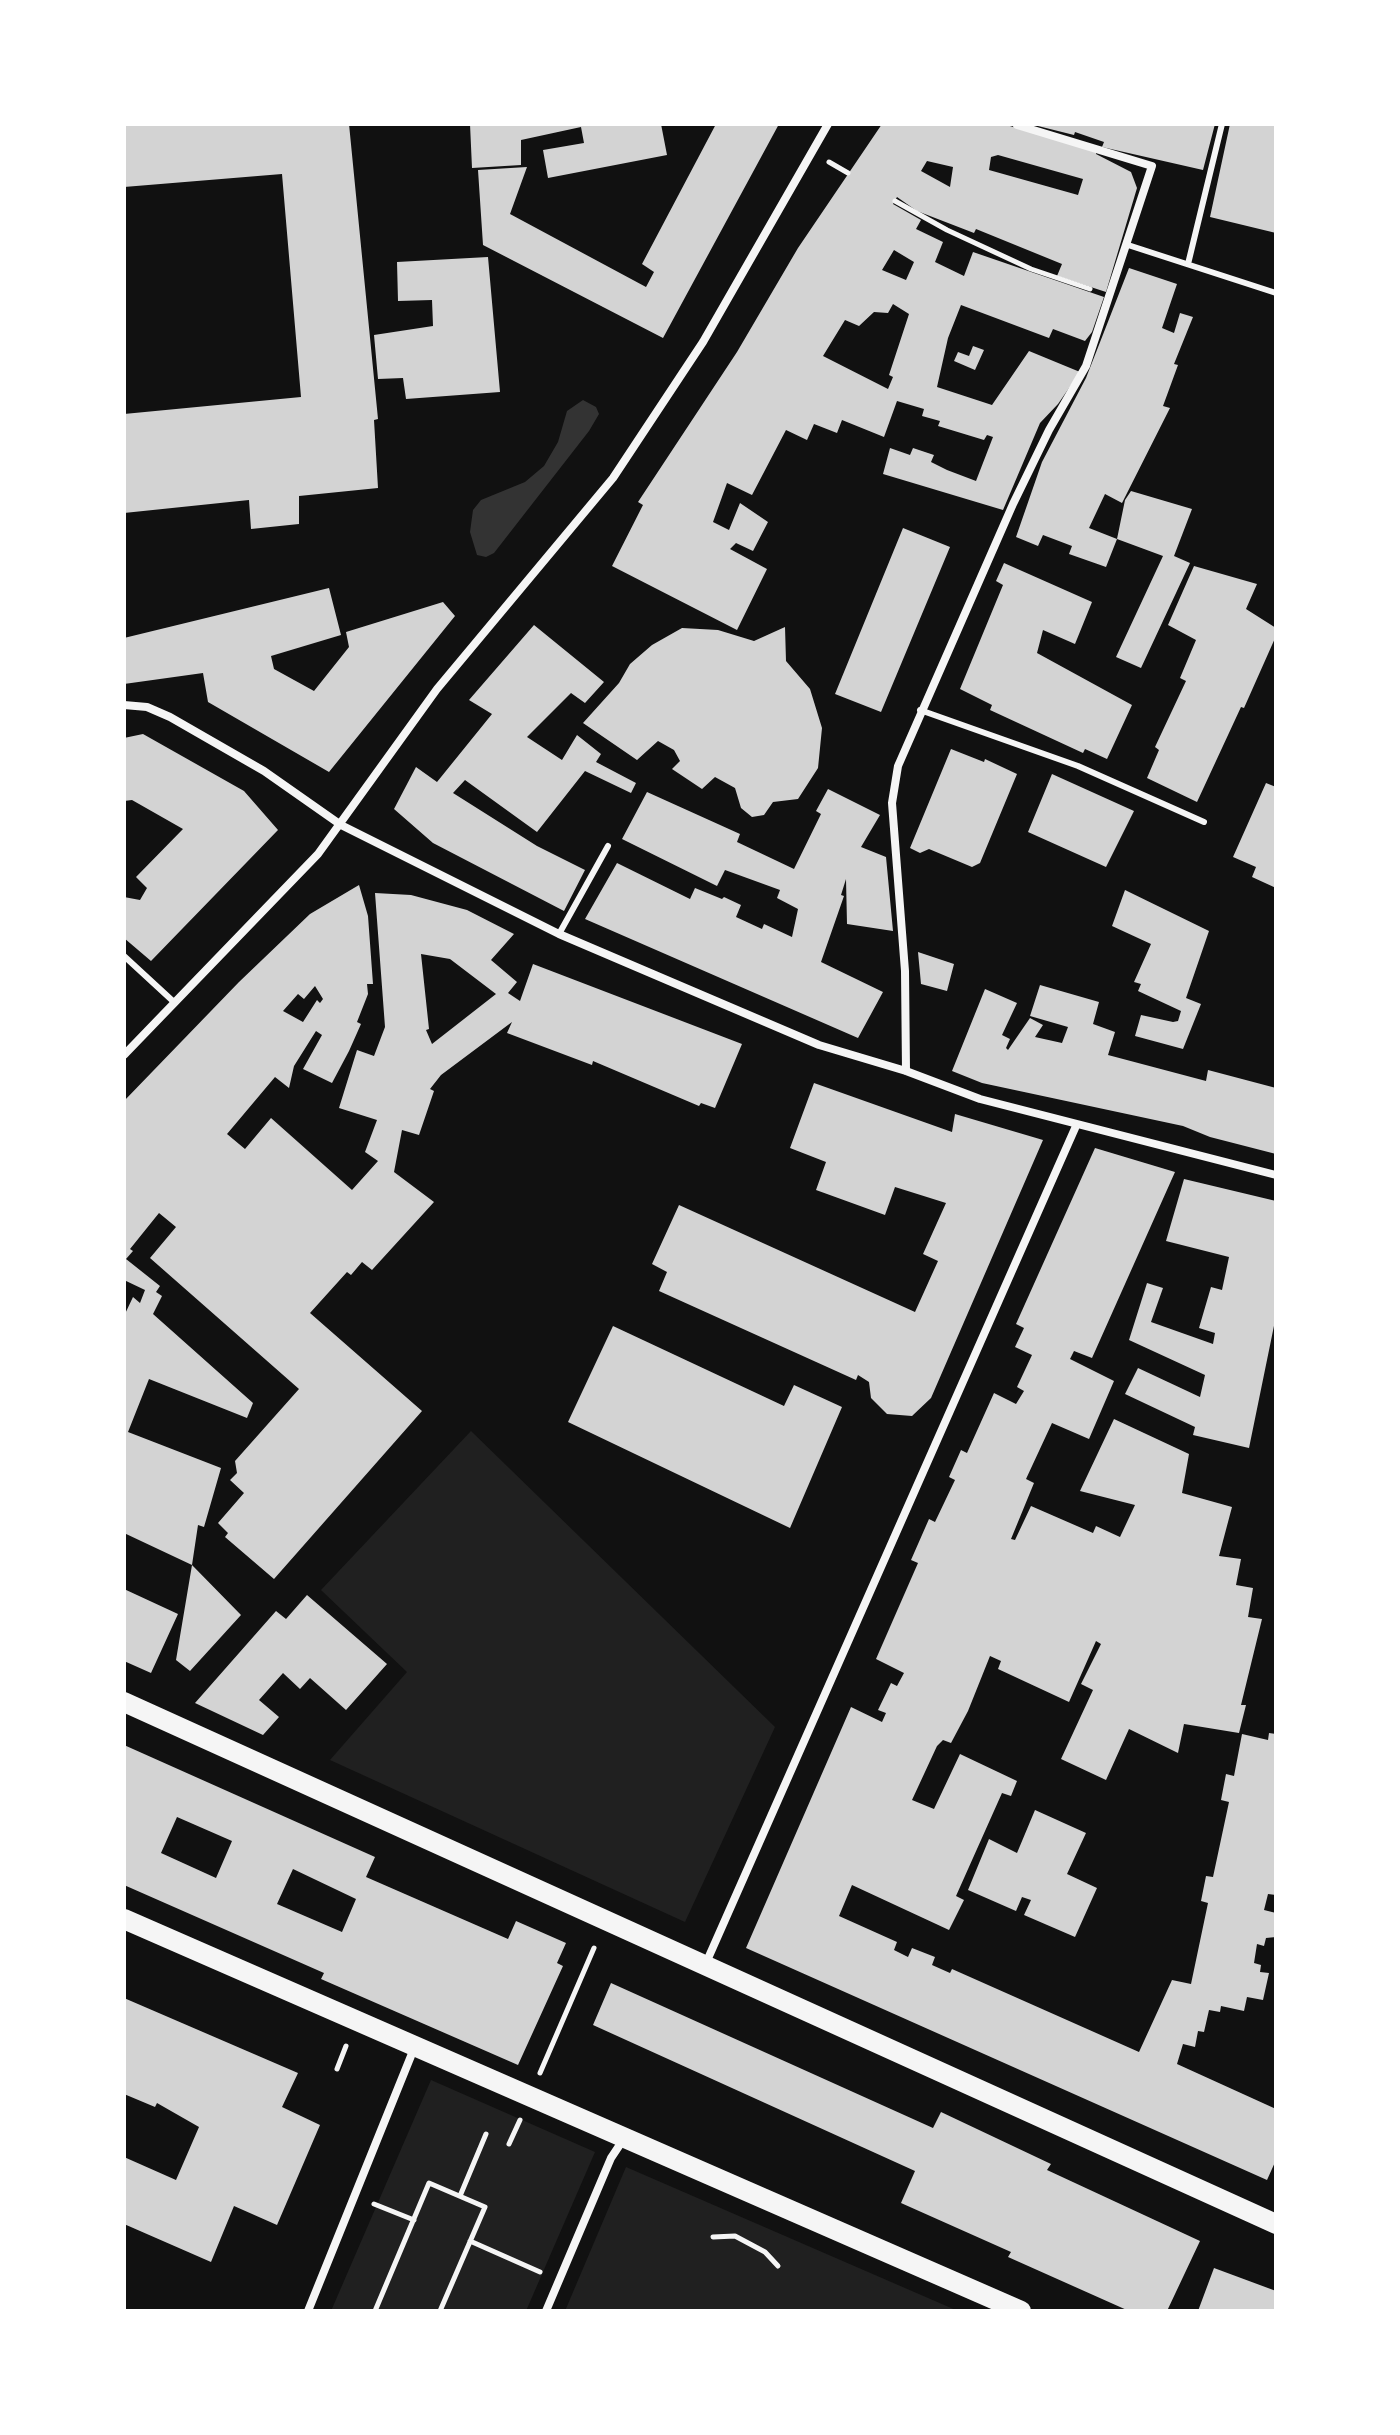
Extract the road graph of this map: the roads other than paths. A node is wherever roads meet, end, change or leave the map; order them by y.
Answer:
1 (828, 124) edge
2 (1222, 124) edge
3 (1017, 125) edge
4 (1128, 245) junction
5 (1188, 264) junction
6 (1276, 293) edge
7 (124, 705) edge
8 (920, 710) junction
9 (1204, 822) dead end
10 (341, 825) junction
11 (608, 846) dead end
12 (559, 934) junction
13 (124, 956) edge
14 (175, 1003) junction
15 (124, 1055) edge
16 (906, 1071) junction
17 (1076, 1126) junction
18 (1276, 1175) edge
19 (124, 1702) edge
20 (124, 1919) edge
21 (706, 1964) junction
22 (415, 2045) junction
23 (626, 2135) junction
24 (1274, 2220) edge
25 (308, 2311) edge
26 (546, 2311) edge
27 (1021, 2311) edge

1 - 10 street
2 - 5 lane
3 - 4 street
4 - 5 lane
4 - 8 street
5 - 6 lane
7 - 10 street
8 - 9 lane
8 - 16 street
10 - 12 street
10 - 14 street
11 - 12 lane
12 - 16 street
13 - 14 lane
14 - 15 street
16 - 17 street
17 - 18 street
17 - 21 street
19 - 21 main road
20 - 22 main road
21 - 24 main road
22 - 23 main road
22 - 25 street
23 - 26 street
23 - 27 main road

